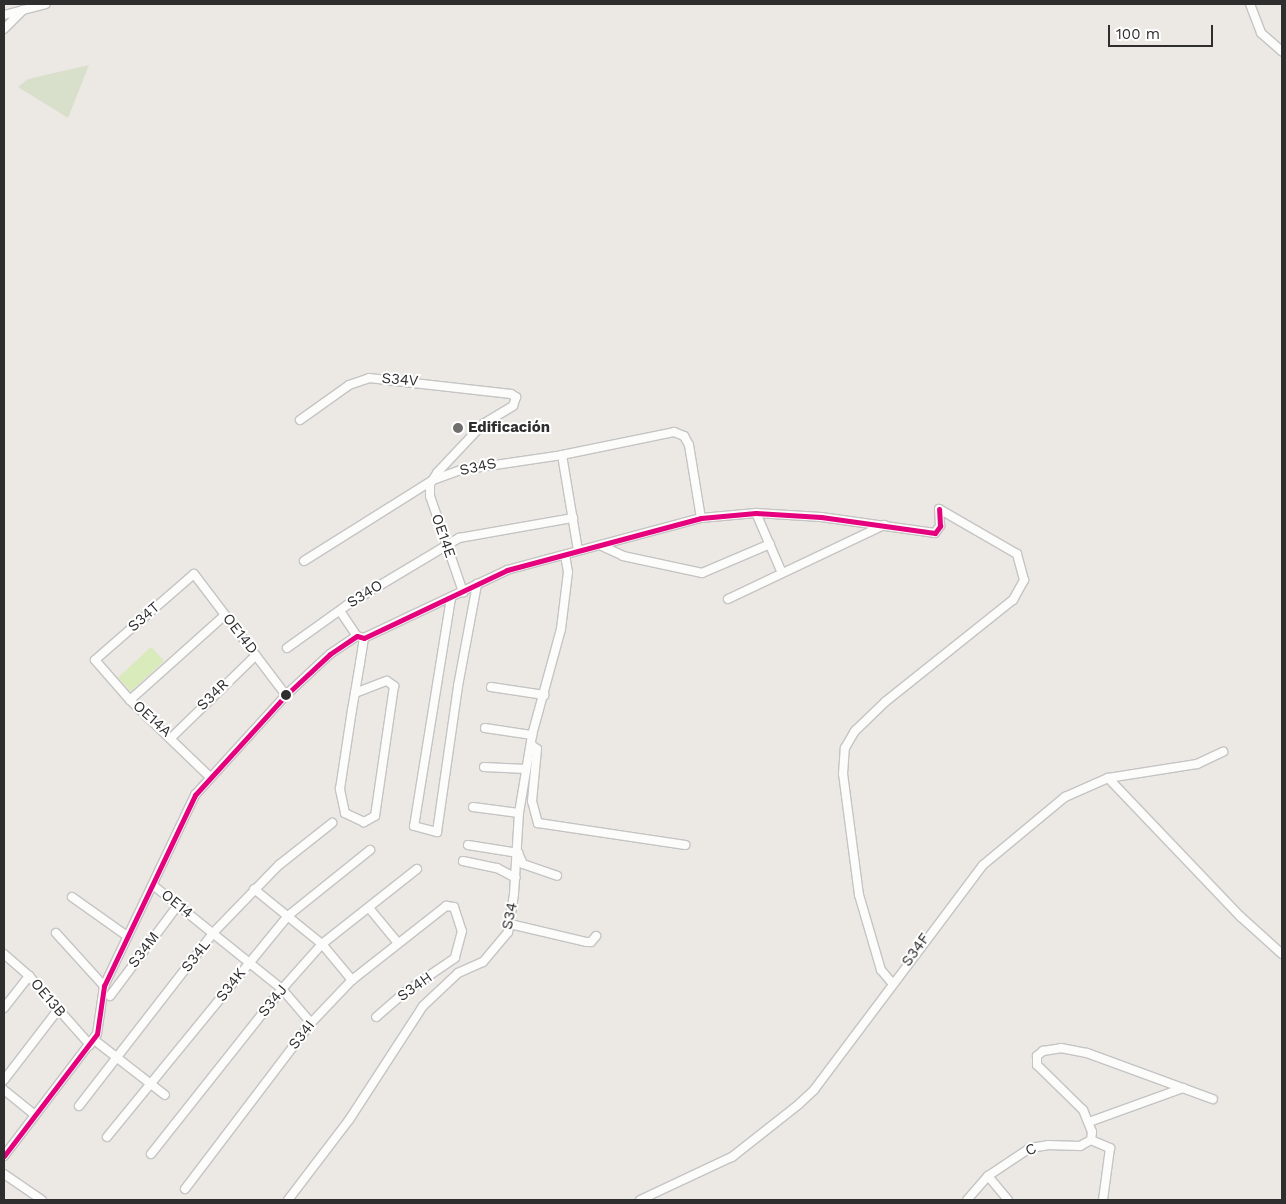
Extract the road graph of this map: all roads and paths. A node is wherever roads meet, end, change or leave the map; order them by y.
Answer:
1 (46, 4) edge
2 (1250, 4) edge
3 (23, 10) junction
4 (4, 15) edge
5 (4, 29) edge
6 (1282, 51) edge
7 (300, 420) dead end
8 (562, 455) junction
9 (433, 480) junction
10 (756, 513) junction
11 (573, 518) junction
12 (701, 518) junction
13 (884, 525) junction
14 (770, 544) junction
15 (446, 545) junction
16 (602, 546) junction
17 (578, 551) junction
18 (565, 555) junction
19 (304, 561) dead end
20 (782, 573) junction
21 (192, 574) joint
22 (477, 584) junction
23 (462, 592) junction
24 (450, 598) junction
25 (728, 599) dead end
26 (340, 611) junction
27 (225, 615) junction
28 (360, 637) junction
29 (287, 648) dead end
30 (256, 655) junction
31 (95, 660) joint
32 (491, 687) dead end
33 (355, 693) junction
34 (286, 695) junction
35 (544, 695) junction
36 (130, 700) junction
37 (485, 728) dead end
38 (532, 734) junction
39 (172, 738) junction
40 (532, 745) junction
41 (1223, 752) dead end
42 (484, 767) dead end
43 (526, 769) junction
44 (210, 777) junction
45 (1108, 778) junction
46 (473, 807) dead end
47 (519, 813) junction
48 (332, 823) dead end
49 (468, 845) dead end
50 (686, 845) dead end
51 (370, 850) dead end
52 (518, 853) junction
53 (463, 861) dead end
54 (417, 870) dead end
55 (557, 876) dead end
56 (516, 878) junction
57 (154, 886) junction
58 (254, 889) junction
59 (72, 897) dead end
60 (178, 905) junction
61 (369, 908) junction
62 (289, 915) junction
63 (510, 924) junction
64 (56, 933) dead end
65 (213, 933) junction
66 (127, 936) junction
67 (596, 936) dead end
68 (398, 943) junction
69 (322, 944) junction
70 (4, 954) edge
71 (1282, 954) edge
72 (455, 958) joint
73 (249, 962) junction
74 (29, 976) junction
75 (352, 980) junction
76 (892, 983) junction
77 (104, 986) junction
78 (282, 989) junction
79 (110, 996) dead end
80 (4, 1008) edge
81 (58, 1010) junction
82 (376, 1017) dead end
83 (311, 1024) junction
84 (92, 1042) junction
85 (117, 1057) junction
86 (4, 1080) edge
87 (152, 1084) junction
88 (1183, 1088) junction
89 (4, 1090) edge
90 (165, 1095) dead end
91 (1213, 1099) dead end
92 (79, 1106) dead end
93 (36, 1115) junction
94 (1089, 1122) junction
95 (107, 1136) dead end
96 (1092, 1140) junction
97 (151, 1154) dead end
98 (4, 1156) edge
99 (4, 1174) edge
100 (988, 1176) junction
101 (185, 1189) dead end
102 (42, 1200) edge
103 (288, 1200) edge
104 (640, 1200) edge
105 (967, 1200) edge
106 (1008, 1200) edge
107 (1103, 1200) edge

1 - 3 street
2 - 6 street
3 - 4 street
3 - 5 street
7 - 9 street, S34V
8 - 9 street, S34S
8 - 11 street
8 - 12 street, S34S
9 - 15 street, OE14E
9 - 19 street, S34S
10 - 12 street
10 - 13 street
10 - 14 street
11 - 15 street, S34O
11 - 17 street
12 - 16 street
13 - 20 street
13 - 76 street
14 - 16 street
14 - 20 street
15 - 23 street, OE14E
15 - 26 street, S34O
16 - 17 street
17 - 18 street
18 - 22 street
18 - 35 street, S34
20 - 25 street
21 - 27 street, OE14D
21 - 31 street, S34T
22 - 23 street
22 - 24 street
23 - 24 street
24 - 28 street
26 - 28 street
26 - 29 street, S34O
27 - 30 street, OE14D
27 - 36 street
28 - 33 street
28 - 34 street
30 - 34 street, OE14D
30 - 39 street, S34R
31 - 36 street, OE14A
32 - 35 street
33 - 33 street
34 - 44 street
35 - 38 street, S34
36 - 39 street, OE14A
37 - 38 street
38 - 40 street, S34
39 - 44 street, OE14A
40 - 43 street, S34
40 - 50 street
41 - 45 street, S34F
42 - 43 street
43 - 47 street, S34
44 - 57 street
45 - 71 street
45 - 76 street, S34F
46 - 47 street
47 - 52 street, S34
48 - 58 street, S34L
49 - 52 street
51 - 62 street, S34K
52 - 55 street
52 - 56 street, S34
53 - 56 street
54 - 61 street, S34J
56 - 63 street, S34
57 - 60 street, OE14
57 - 66 street
58 - 62 street
58 - 65 street, S34L
59 - 66 street
60 - 65 street, OE14
60 - 79 street, S34M
61 - 68 street
61 - 69 street, S34J
62 - 69 street
62 - 73 street, S34K
63 - 67 street
63 - 103 street, S34
64 - 77 street
65 - 73 street, OE14
65 - 85 street, S34L
66 - 77 street
68 - 72 street, S34I
68 - 75 street, S34I
69 - 75 street
69 - 78 street, S34J
70 - 74 street, OE13B
72 - 82 street, S34H
73 - 78 street, OE14
73 - 87 street, S34K
74 - 80 street
74 - 81 street, OE13B
75 - 83 street, S34I
76 - 104 street, S34F
77 - 84 street
78 - 83 street, OE14
78 - 97 street, S34J
81 - 84 street, OE13B
81 - 86 street
83 - 101 street, S34I
84 - 85 street, OE13B
84 - 93 street
85 - 87 street, OE13B
85 - 92 street, S34L
87 - 90 street, OE13B
87 - 95 street, S34K
88 - 91 street
88 - 94 street
88 - 94 street
89 - 93 street
93 - 98 street
94 - 96 street
96 - 100 street, C
96 - 107 street
99 - 102 street
100 - 105 street, C
100 - 106 street

